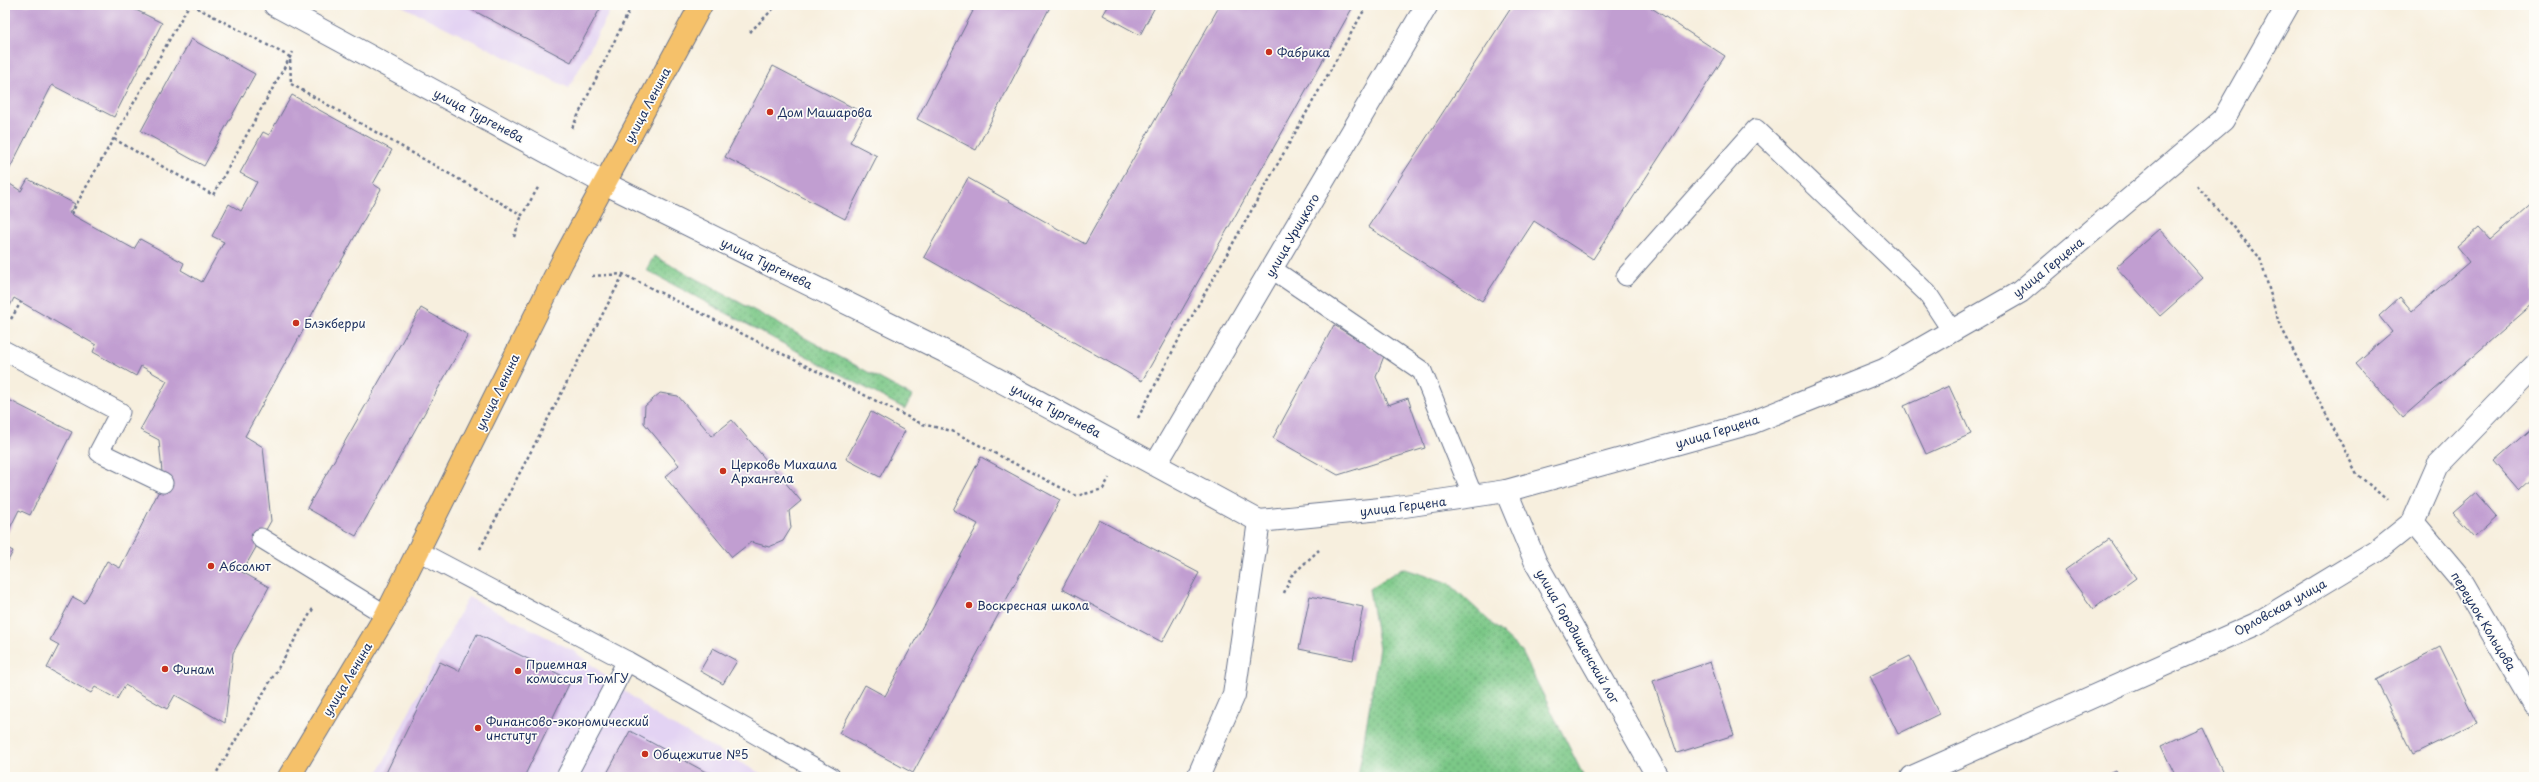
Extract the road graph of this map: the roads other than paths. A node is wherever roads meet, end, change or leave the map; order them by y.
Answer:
1 (275, 5) edge
2 (701, 5) edge
3 (1427, 5) edge
4 (2288, 5) edge
5 (604, 183) junction
6 (1272, 269) junction
7 (1626, 276) dead end
8 (1952, 331) junction
9 (5, 351) edge
10 (2534, 366) edge
11 (1156, 464) junction
12 (163, 483) dead end
13 (1506, 491) junction
14 (1473, 496) junction
15 (1259, 521) junction
16 (2413, 522) junction
17 (261, 538) dead end
18 (418, 551) junction
19 (386, 615) junction
20 (627, 660) junction
21 (2534, 705) edge
22 (290, 777) edge
23 (566, 777) edge
24 (831, 777) edge
25 (1198, 777) edge
26 (1658, 777) edge
27 (1912, 777) edge

1 - 5 street, улица Тургенева
2 - 5 main road, улица Ленина
3 - 6 street, улица Урицкого
4 - 8 street, улица Герцена
5 - 11 street, улица Тургенева
5 - 18 main road, улица Ленина
6 - 11 street, улица Урицкого
6 - 14 lane
7 - 8 lane
8 - 13 street, улица Герцена
9 - 12 lane
10 - 16 street, Орловская улица
11 - 15 street, улица Тургенева
13 - 14 street, улица Герцена
13 - 26 street, улица Городищенский лог
14 - 15 street, улица Герцена
15 - 25 street
16 - 21 street, переулок Кольцова
16 - 27 street, Орловская улица
17 - 19 lane
18 - 19 main road, улица Ленина
18 - 20 lane
19 - 22 main road, улица Ленина
20 - 23 lane
20 - 24 lane

